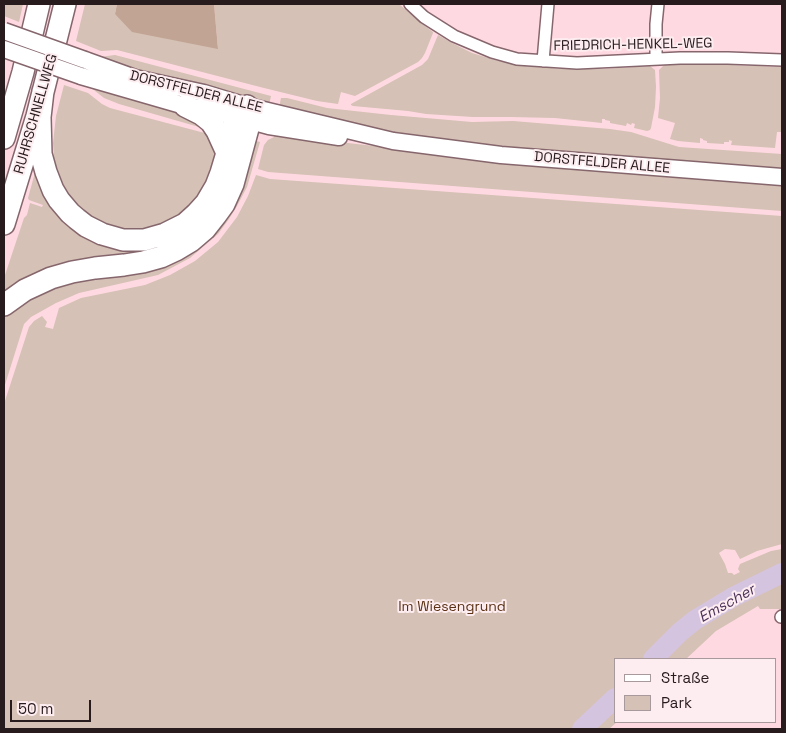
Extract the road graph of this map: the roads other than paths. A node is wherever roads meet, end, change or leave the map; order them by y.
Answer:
1 (39, 4) edge
2 (65, 4) edge
3 (410, 4) edge
4 (548, 4) edge
5 (658, 4) edge
6 (4, 31) edge
7 (4, 49) edge
8 (656, 60) junction
9 (782, 60) edge
10 (543, 61) junction
11 (43, 91) junction
12 (185, 106) junction
13 (244, 115) junction
14 (4, 138) edge
15 (227, 153) junction
16 (782, 177) edge
17 (4, 224) edge
18 (4, 305) edge

1 - 14 highway, RUHRSCHNELLWEG
2 - 11 highway, RUHRSCHNELLWEG
3 - 10 street, FRIEDRICH-HENKEL-WEG
4 - 10 street
5 - 8 street
6 - 13 main road, DORSTFELDER ALLEE, bridge
7 - 12 main road, DORSTFELDER ALLEE, bridge
8 - 9 street, FRIEDRICH-HENKEL-WEG
8 - 10 street, FRIEDRICH-HENKEL-WEG
11 - 15 highway
11 - 17 highway, RUHRSCHNELLWEG
12 - 13 main road, DORSTFELDER ALLEE
12 - 15 highway
13 - 15 highway
13 - 16 main road, DORSTFELDER ALLEE
13 - 18 highway

